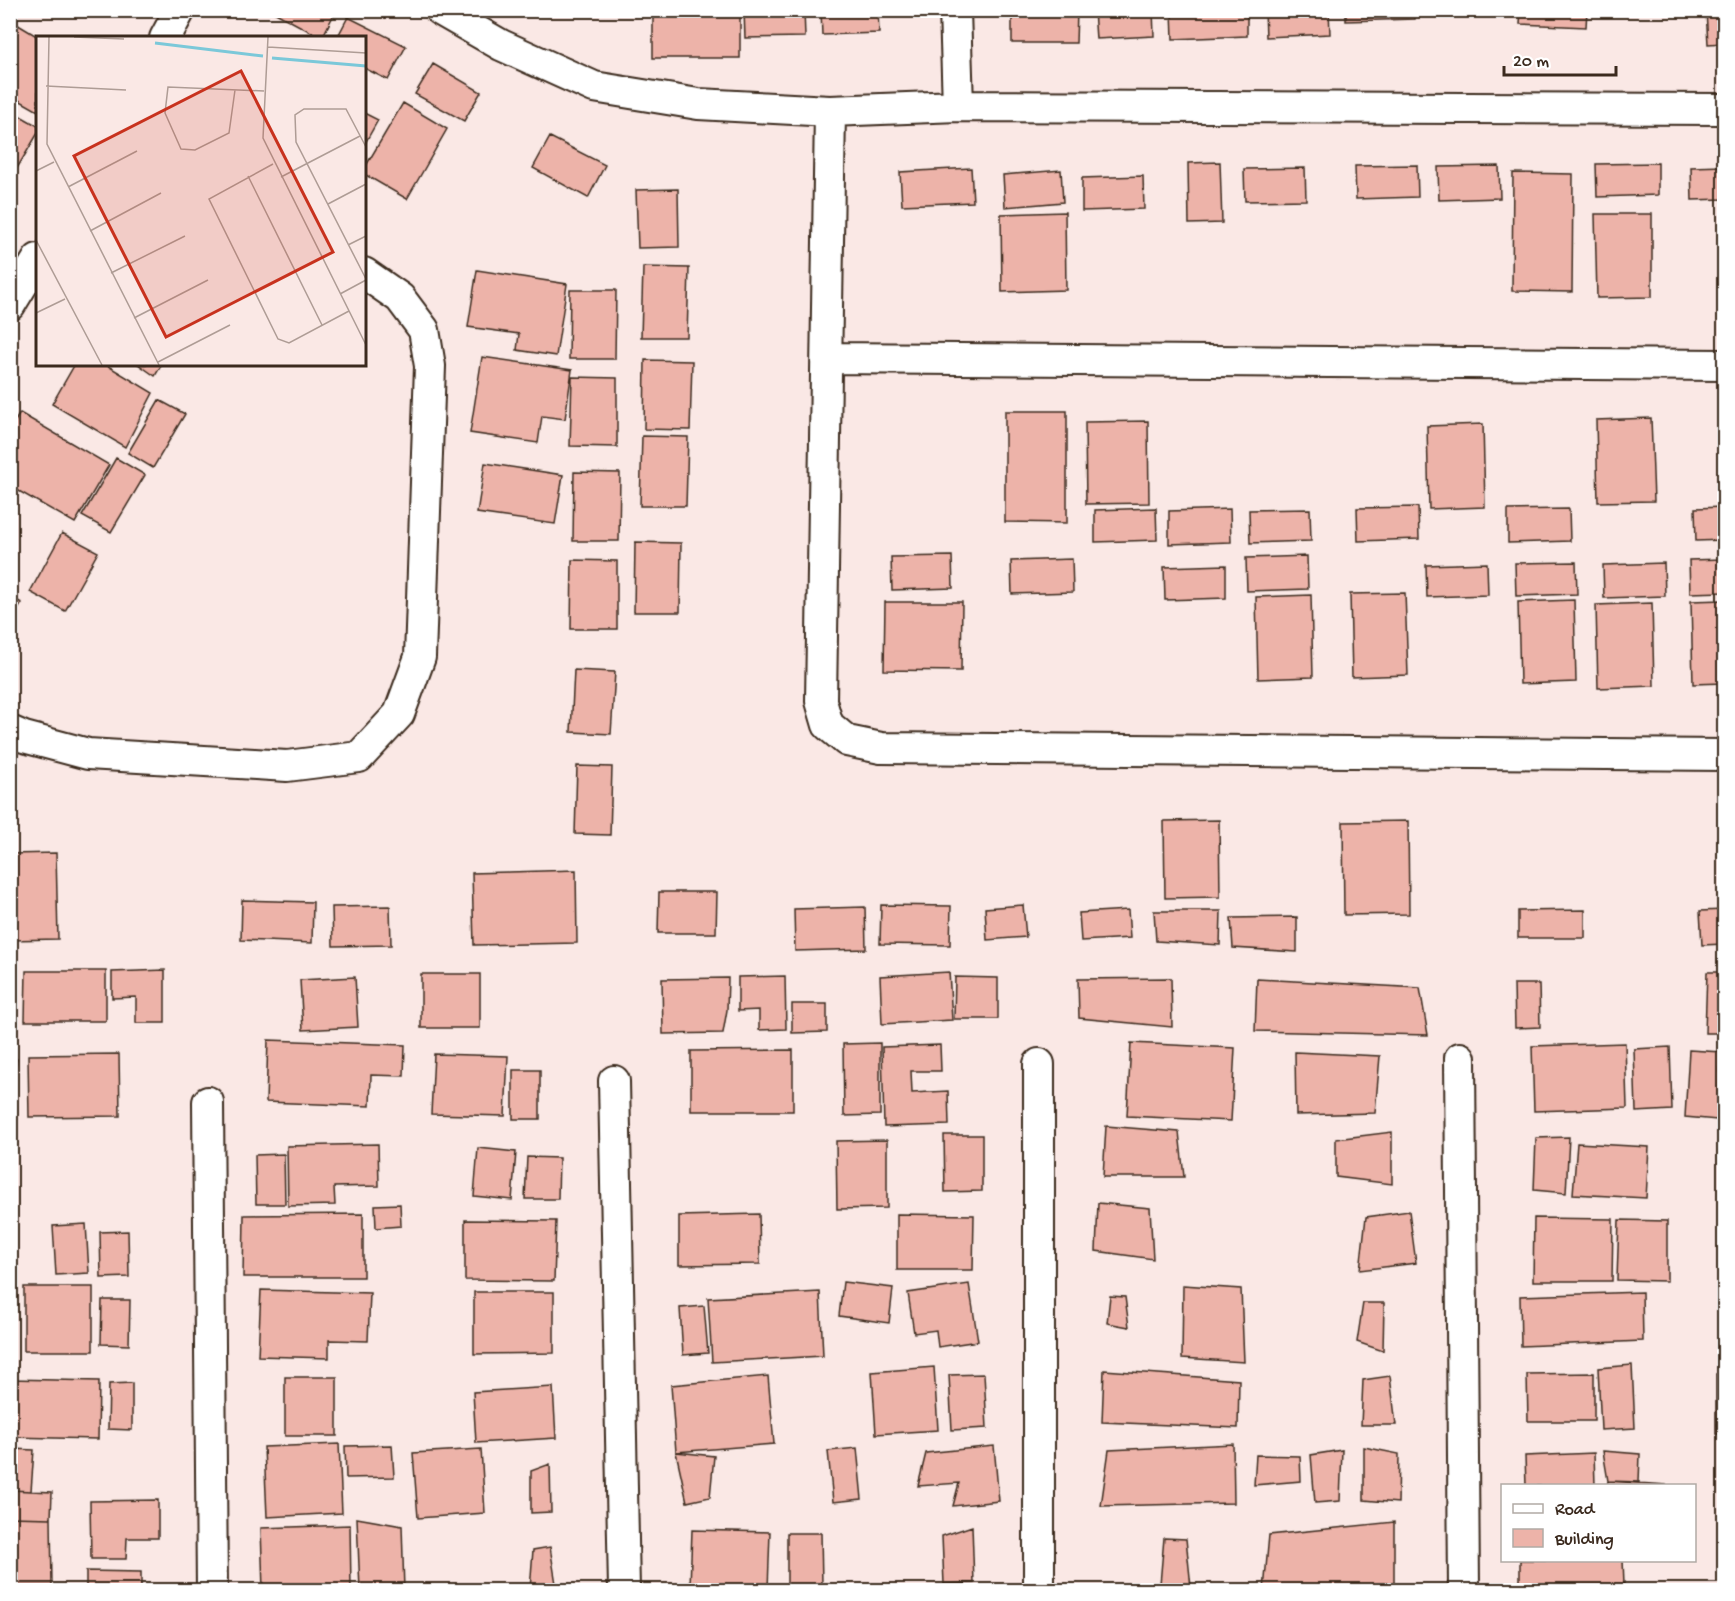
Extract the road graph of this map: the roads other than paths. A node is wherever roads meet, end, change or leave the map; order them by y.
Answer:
1 (180, 10) edge
2 (440, 10) edge
3 (956, 10) edge
4 (166, 36) edge
5 (958, 106) junction
6 (1725, 108) edge
7 (830, 111) junction
8 (36, 262) edge
9 (366, 274) edge
10 (10, 305) edge
11 (828, 358) junction
12 (1725, 366) edge
13 (10, 731) edge
14 (1725, 755) edge
15 (1460, 1058) dead end
16 (1039, 1064) dead end
17 (614, 1081) dead end
18 (208, 1102) dead end
19 (212, 1590) edge
20 (624, 1590) edge
21 (1039, 1590) edge
22 (1464, 1590) edge

1 - 4 street
2 - 7 street
3 - 5 street
5 - 6 street
5 - 7 street
7 - 11 street
8 - 10 street
9 - 13 street
11 - 12 street
11 - 14 street
15 - 22 street
16 - 21 street
17 - 20 street
18 - 19 street

